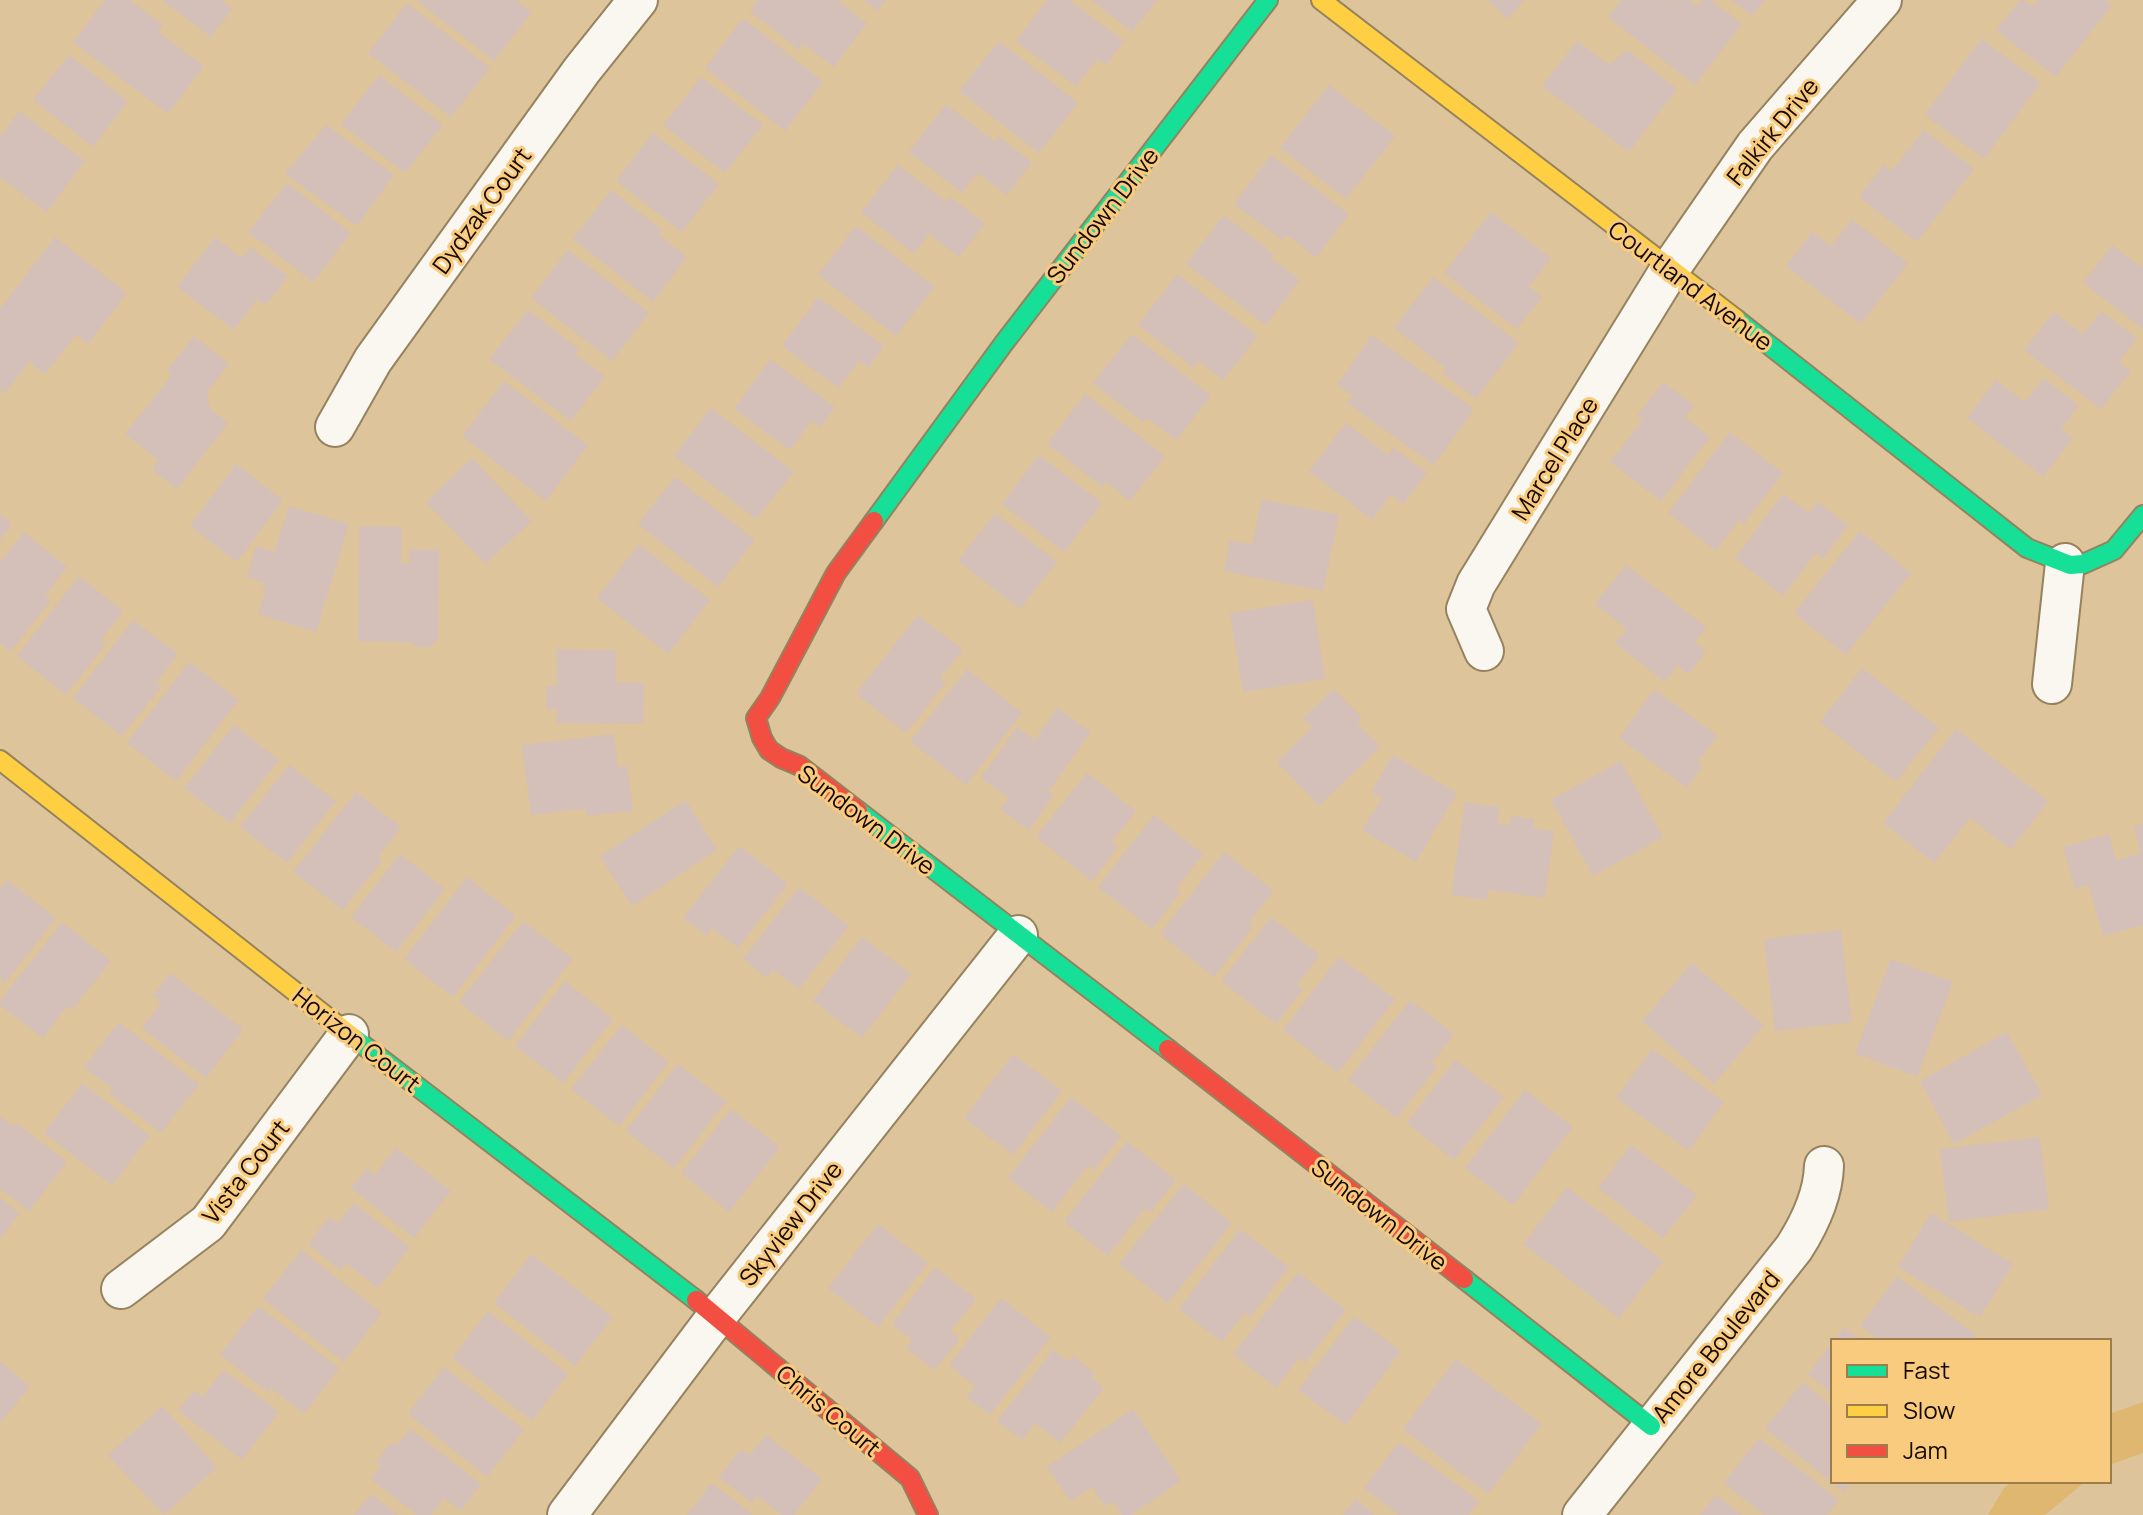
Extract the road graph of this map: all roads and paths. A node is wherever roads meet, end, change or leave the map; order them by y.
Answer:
1 (638, 0) edge
2 (1268, 0) edge
3 (1321, 0) edge
4 (1882, 0) edge
5 (1670, 269) junction
6 (335, 427) dead end
7 (2143, 515) edge
8 (2065, 563) junction
9 (1484, 651) dead end
10 (2052, 684) dead end
11 (0, 760) edge
12 (1018, 935) junction
13 (349, 1034) junction
14 (1824, 1166) dead end
15 (121, 1289) dead end
16 (717, 1316) junction
17 (1651, 1426) junction
18 (567, 1515) edge
19 (928, 1515) edge
20 (1582, 1515) edge

1 - 6 street, Dydzak Court
2 - 12 street, Sundown Drive
3 - 5 street, Courtland Avenue
4 - 5 street, Falkirk Drive
5 - 8 street, Courtland Avenue
5 - 9 street, Marcel Place
7 - 8 street
8 - 10 street
11 - 13 street, Horizon Court
12 - 16 street, Skyview Drive
12 - 17 street, Sundown Drive
13 - 15 street, Vista Court
13 - 16 street, Horizon Court
14 - 17 street, Amore Boulevard
16 - 18 street, Skyview Drive
16 - 19 street, Chris Court
17 - 20 street, Amore Boulevard

